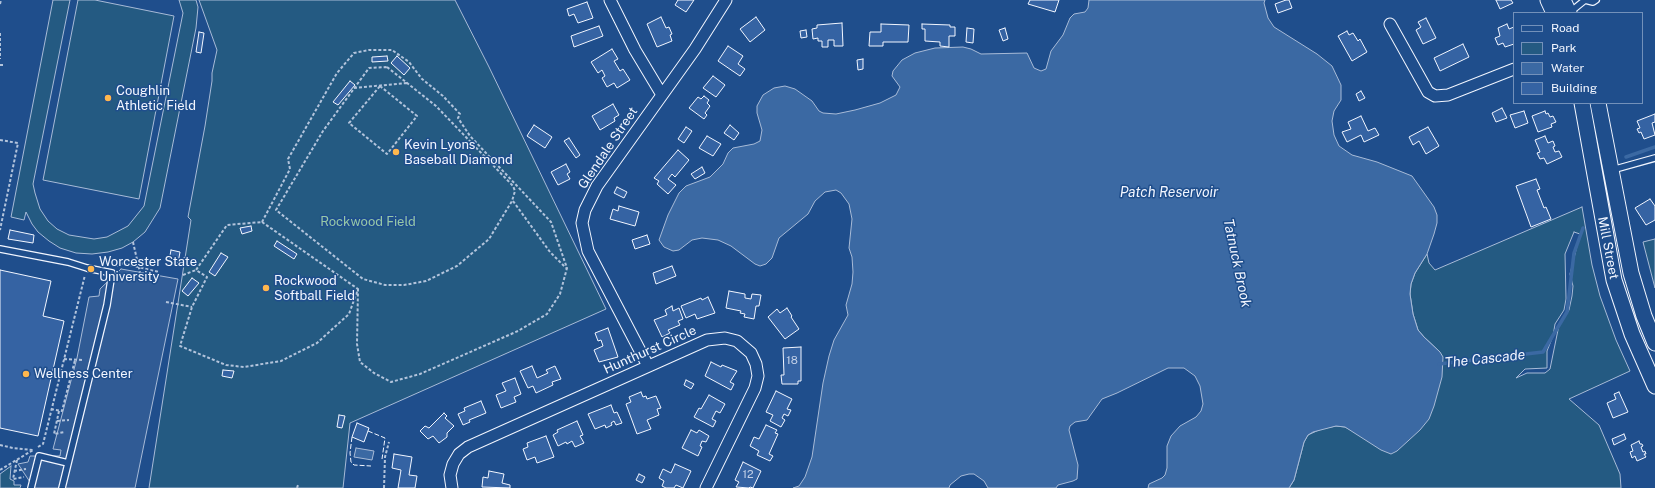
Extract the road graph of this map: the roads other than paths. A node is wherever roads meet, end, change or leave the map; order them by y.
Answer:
1 (610, 0) edge
2 (726, 0) edge
3 (1548, 0) edge
4 (1563, 0) edge
5 (1585, 0) edge
6 (1596, 0) edge
7 (1554, 12) edge
8 (1569, 12) edge
9 (1570, 12) edge
10 (1390, 24) dead end
11 (1513, 69) edge
12 (662, 95) junction
13 (1582, 104) edge
14 (1598, 104) edge
15 (1655, 158) edge
16 (1612, 170) junction
17 (0, 249) edge
18 (1655, 343) edge
19 (648, 366) junction
20 (1655, 386) edge
21 (68, 463) junction
22 (31, 488) edge
23 (62, 488) edge
24 (452, 488) edge
25 (706, 488) edge

1 - 12 street
2 - 12 street, Glendale Street
3 - 7 main road
4 - 8 main road
5 - 6 lane
5 - 9 lane
10 - 11 street
12 - 19 street, Glendale Street
13 - 20 main road, Mill Street
14 - 16 main road, Mill Street
15 - 16 lane
16 - 18 main road, Mill Street
17 - 21 lane
19 - 24 street, Hunthurst Circle
19 - 25 street, Hunthurst Circle
21 - 22 lane
21 - 23 lane

